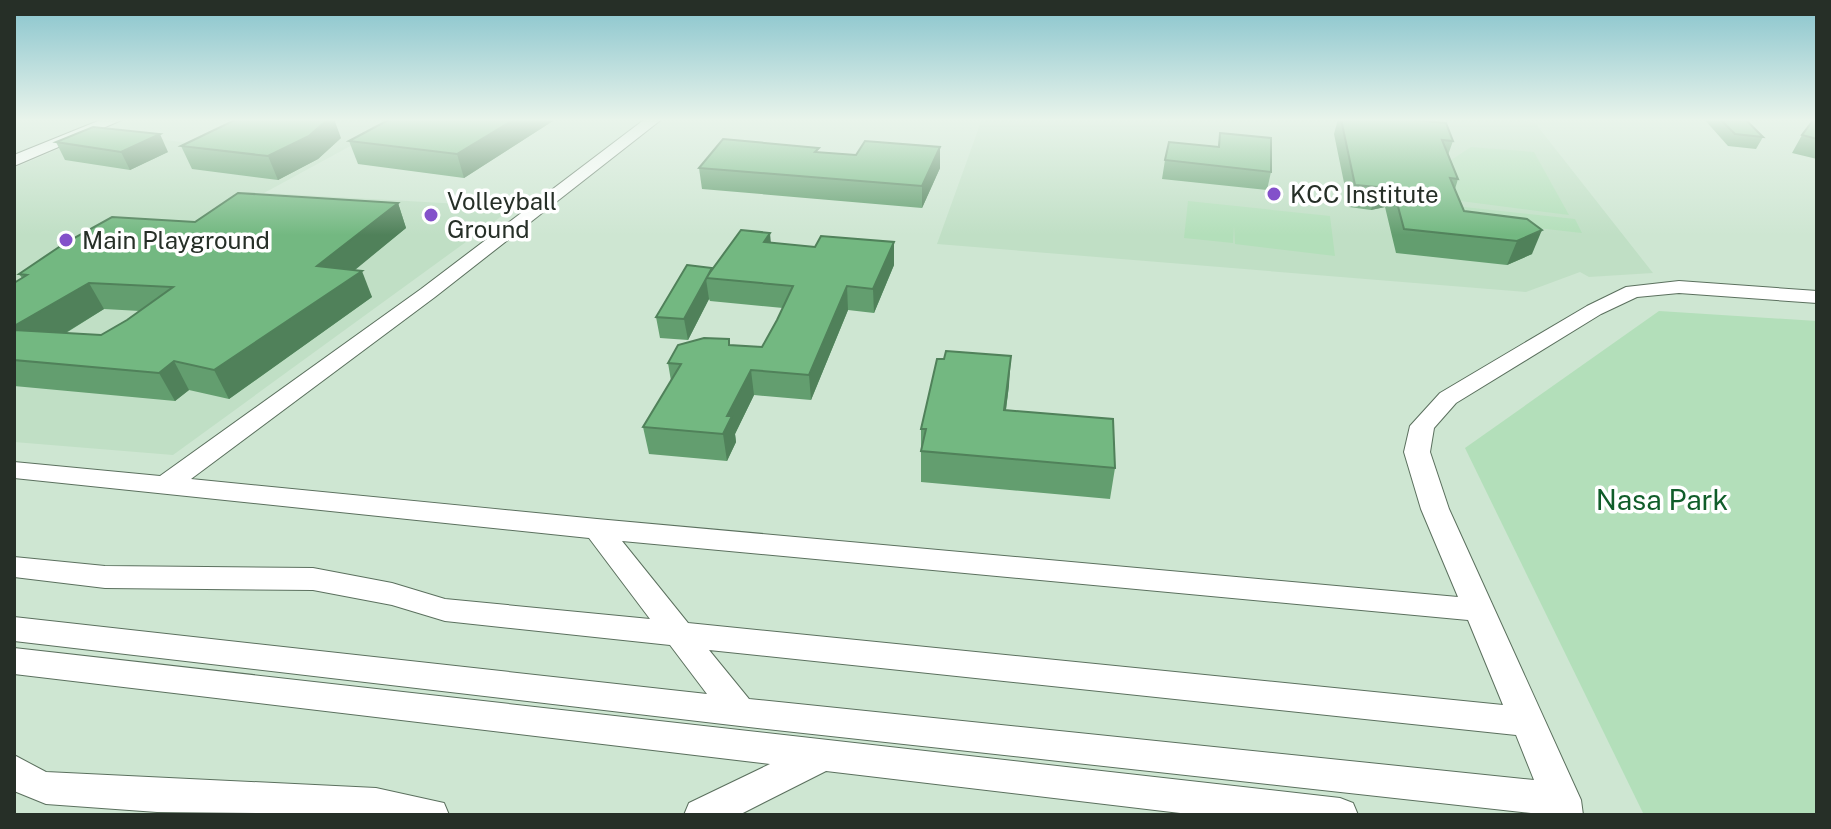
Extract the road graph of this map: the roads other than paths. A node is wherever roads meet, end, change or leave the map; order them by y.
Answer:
1 (605, 158) edge
2 (1817, 297) edge
3 (14, 470) edge
4 (164, 486) junction
5 (597, 529) junction
6 (14, 567) edge
7 (1480, 610) junction
8 (14, 629) edge
9 (678, 633) junction
10 (14, 661) edge
11 (740, 712) junction
12 (1529, 722) junction
13 (823, 755) junction
14 (14, 771) edge
15 (1565, 807) edge
16 (431, 815) edge
17 (702, 815) edge
18 (1340, 815) edge

1 - 4 street
2 - 7 street
3 - 4 street
4 - 5 street
5 - 7 street
5 - 9 street
6 - 9 street
7 - 12 street
8 - 11 street
9 - 11 street
9 - 12 street
10 - 13 street
11 - 15 street
12 - 15 street
13 - 17 street
13 - 18 street
14 - 16 street

